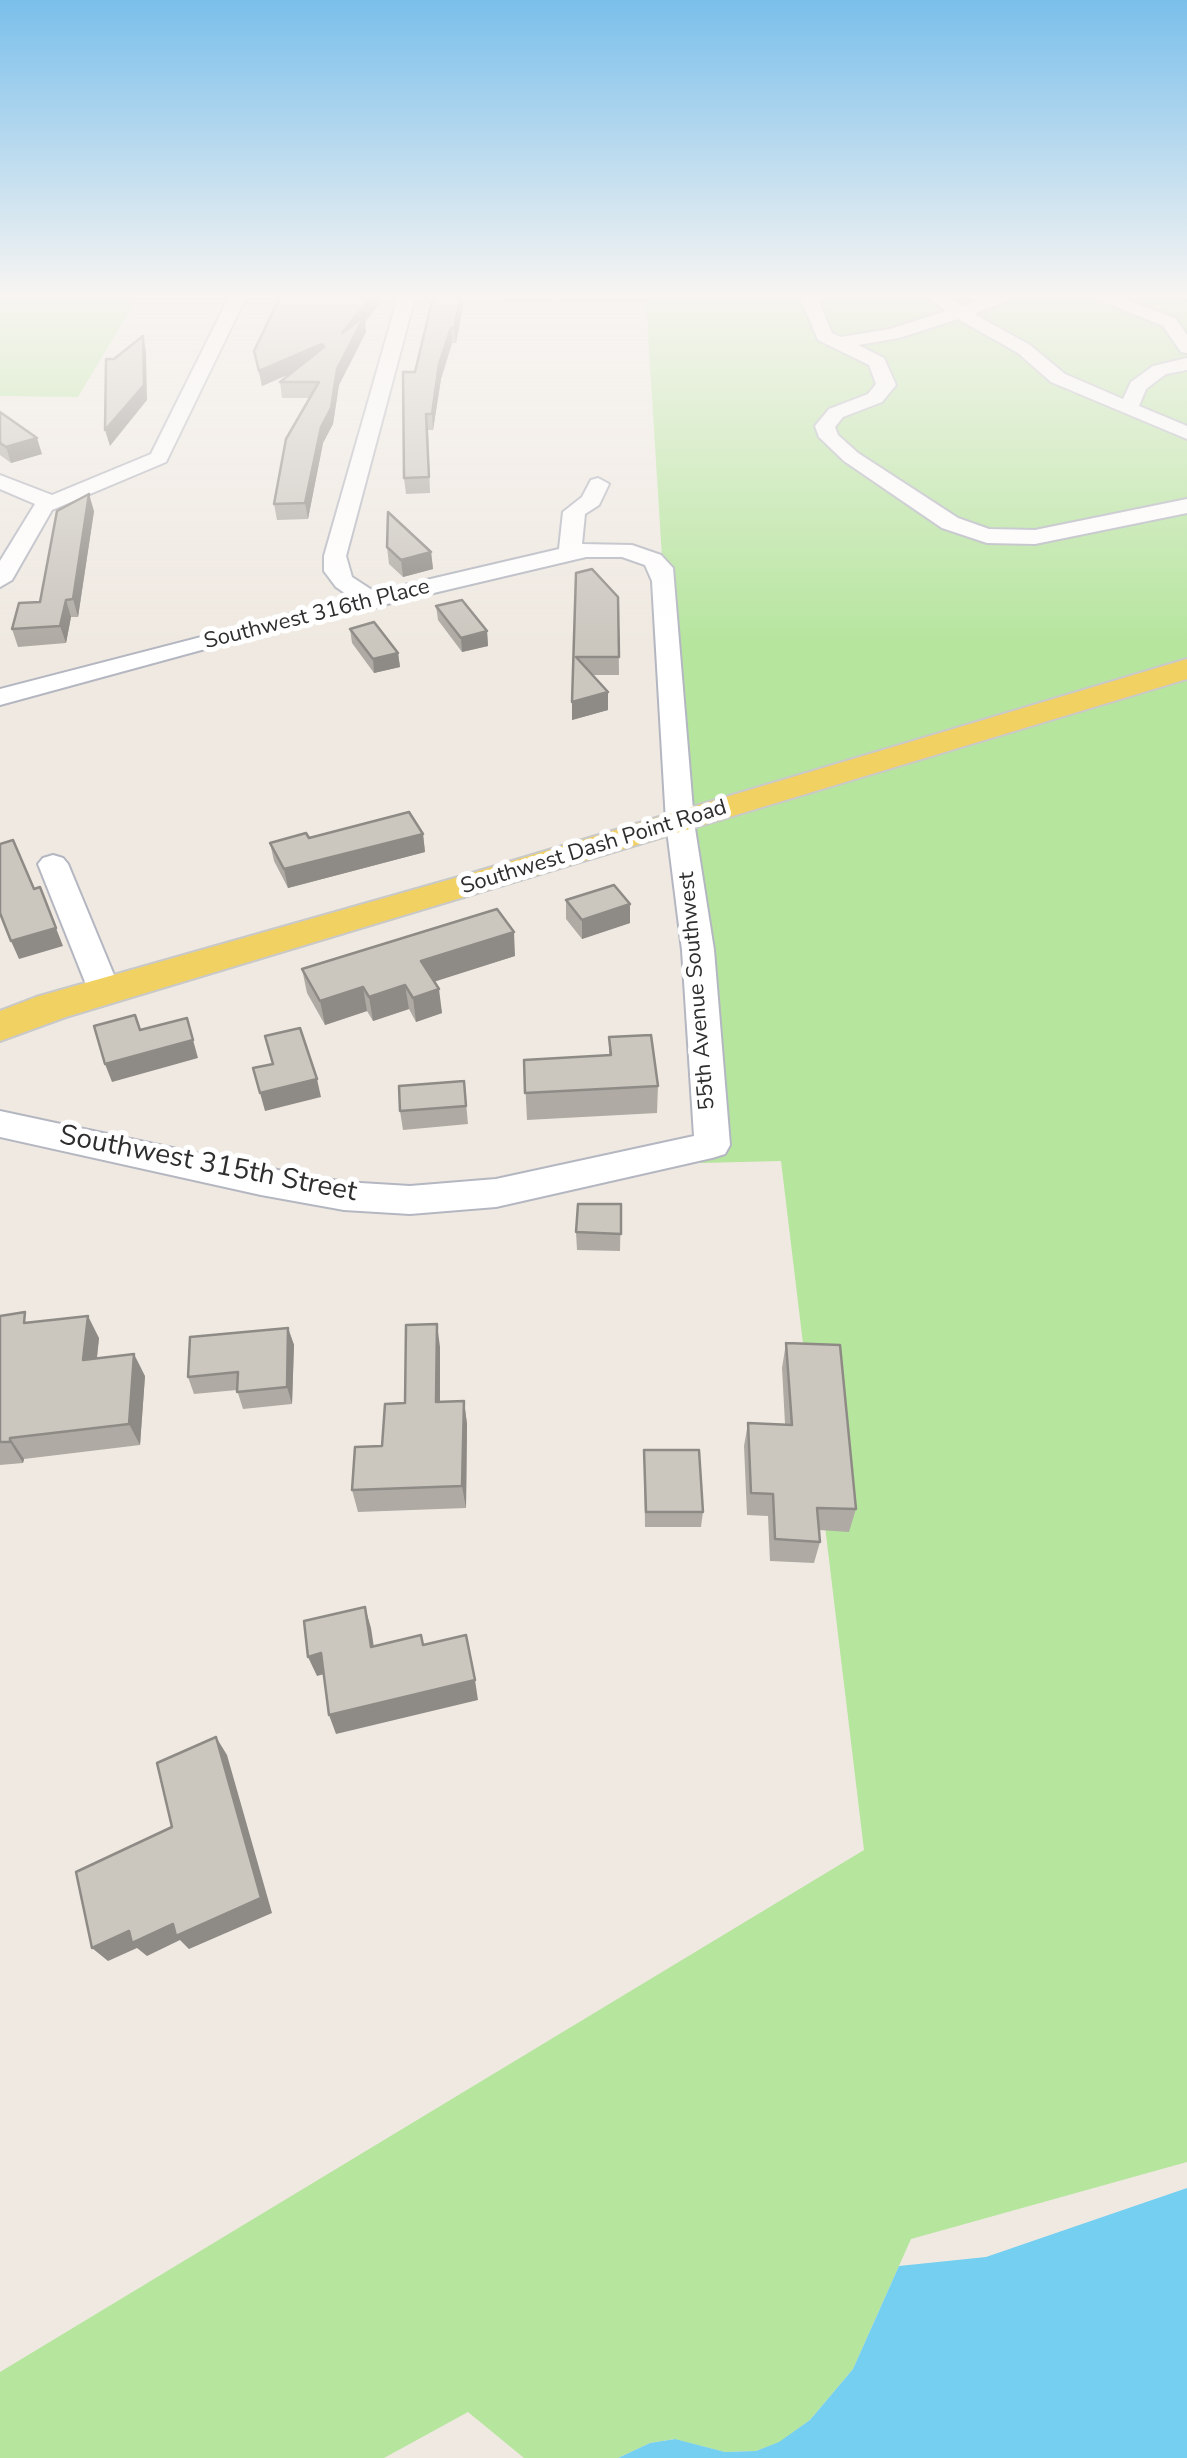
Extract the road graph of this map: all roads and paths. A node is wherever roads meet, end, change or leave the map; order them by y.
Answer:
1 (182, 412) edge
2 (375, 412) edge
3 (839, 412) edge
4 (1139, 412) edge
5 (1187, 433) edge
6 (0, 482) edge
7 (598, 484) dead end
8 (52, 502) junction
9 (1187, 506) edge
10 (637, 552) joint
11 (570, 554) junction
12 (0, 580) edge
13 (371, 600) junction
14 (1187, 669) edge
15 (0, 697) edge
16 (680, 822) junction
17 (53, 864) dead end
18 (105, 992) junction
19 (0, 1027) edge
20 (0, 1124) edge
21 (712, 1144) joint

1 - 8 street
2 - 13 street
3 - 9 street
4 - 5 street
6 - 8 street
7 - 11 street
8 - 12 street
10 - 11 street, Southwest 316th Place
10 - 16 street, 55th Avenue Southwest
11 - 13 street, Southwest 316th Place
13 - 15 street, Southwest 316th Place
14 - 16 main road, Southwest Dash Point Road
16 - 18 main road, Southwest Dash Point Road
16 - 21 street, 55th Avenue Southwest
17 - 18 street
18 - 19 main road, Southwest Dash Point Road
20 - 21 street, Southwest 315th Street

